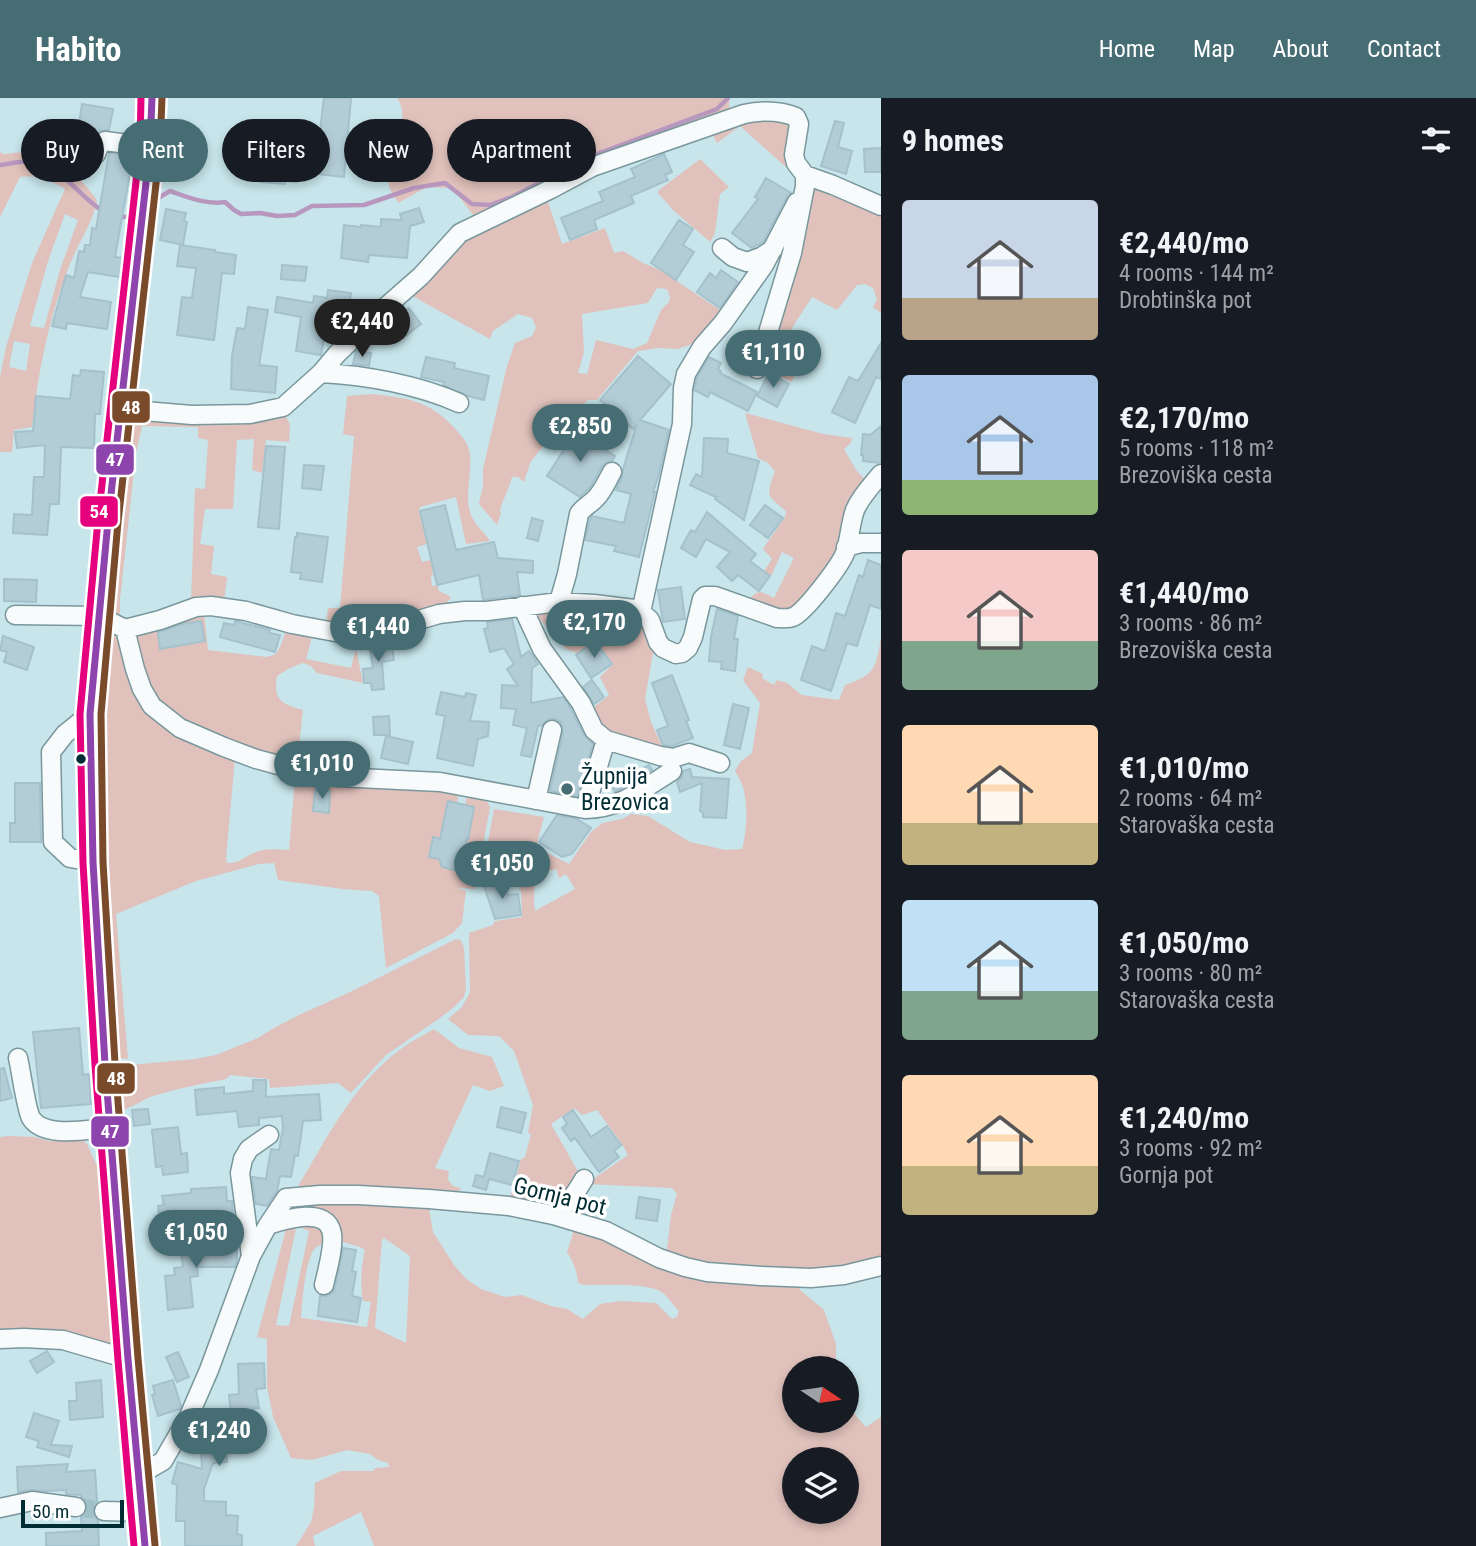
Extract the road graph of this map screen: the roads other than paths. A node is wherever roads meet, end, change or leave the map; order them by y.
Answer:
1 (152, 98) edge
2 (151, 119) edge
3 (805, 180) junction
4 (146, 182) edge
5 (881, 206) edge
6 (722, 248) dead end
7 (773, 249) junction
8 (757, 369) dead end
9 (321, 373) junction
10 (458, 403) dead end
11 (120, 409) junction
12 (612, 472) dead end
13 (881, 474) edge
14 (881, 543) edge
15 (846, 547) junction
16 (559, 602) junction
17 (522, 606) junction
18 (642, 612) junction
19 (15, 615) dead end
20 (99, 616) junction
21 (125, 629) junction
22 (90, 714) junction
23 (552, 730) dead end
24 (606, 740) junction
25 (720, 764) dead end
26 (673, 771) dead end
27 (536, 800) junction
28 (585, 809) junction
29 (93, 862) junction
30 (18, 1058) dead end
31 (110, 1128) junction
32 (269, 1135) dead end
33 (584, 1180) dead end
34 (553, 1216) junction
35 (268, 1225) junction
36 (251, 1256) junction
37 (881, 1266) edge
38 (324, 1285) dead end
39 (0, 1339) edge
40 (128, 1359) junction
41 (139, 1475) junction
42 (76, 1507) tunnel mouth
43 (0, 1508) edge
44 (104, 1511) tunnel mouth
45 (142, 1512) junction
46 (145, 1546) edge

1 - 2 main road
3 - 5 street
3 - 7 street
3 - 8 street
3 - 9 street
4 - 11 main road
6 - 7 street
7 - 18 street
9 - 10 street
9 - 11 street
11 - 20 main road
12 - 16 street
13 - 15 street
14 - 15 street
15 - 18 street
16 - 17 street
16 - 18 street
17 - 21 street
17 - 24 street
19 - 20 street
20 - 21 street
20 - 22 main road
21 - 27 street
22 - 29 main road
22 - 29 street
23 - 27 street
24 - 25 street
24 - 28 street
26 - 28 street
27 - 28 street
29 - 31 main road
30 - 31 street
31 - 40 main road
32 - 36 street, Gornja pot
33 - 34 street
34 - 35 street, Gornja pot
34 - 37 street, Gornja pot
35 - 36 street, Gornja pot
35 - 38 street
36 - 41 street, Gornja pot
39 - 40 street
40 - 41 main road
41 - 45 main road
42 - 43 street
44 - 45 street
45 - 46 main road

